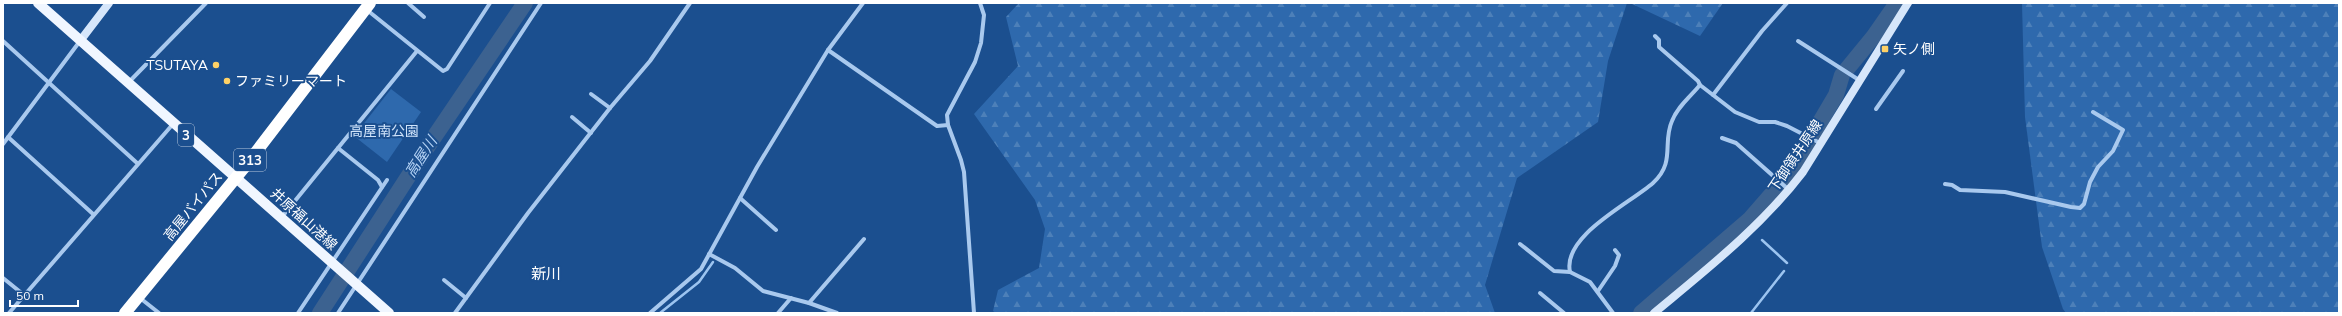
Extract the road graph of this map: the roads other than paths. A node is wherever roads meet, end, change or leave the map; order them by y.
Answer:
1 (38, 3) edge
2 (108, 3) edge
3 (206, 3) edge
4 (408, 3) edge
5 (490, 3) edge
6 (541, 3) edge
7 (690, 3) edge
8 (863, 3) edge
9 (1787, 3) edge
10 (1908, 3) edge
11 (365, 5) edge
12 (983, 5) edge
13 (424, 16) dead end
14 (1655, 36) dead end
15 (3, 41) edge
16 (80, 41) junction
17 (1798, 41) dead end
18 (828, 50) junction
19 (417, 51) junction
20 (1903, 71) dead end
21 (1859, 80) junction
22 (49, 82) junction
23 (128, 84) junction
24 (1700, 85) junction
25 (591, 94) dead end
26 (1713, 95) junction
27 (610, 108) junction
28 (1876, 109) dead end
29 (2093, 112) dead end
30 (572, 117) dead end
31 (173, 124) junction
32 (948, 125) junction
33 (591, 133) junction
34 (8, 137) junction
35 (1722, 138) dead end
36 (1820, 143) junction
37 (3, 144) edge
38 (338, 148) junction
39 (137, 163) junction
40 (236, 177) junction
41 (387, 180) dead end
42 (1945, 184) dead end
43 (382, 187) junction
44 (1787, 188) junction
45 (740, 198) junction
46 (93, 214) junction
47 (281, 218) junction
48 (776, 230) dead end
49 (864, 239) dead end
50 (1520, 244) dead end
51 (1615, 250) dead end
52 (709, 254) junction
53 (333, 265) junction
54 (1570, 272) junction
55 (3, 278) edge
56 (444, 280) dead end
57 (355, 285) junction
58 (1598, 291) junction
59 (1540, 293) dead end
60 (24, 295) junction
61 (139, 297) junction
62 (466, 298) junction
63 (791, 298) junction
64 (809, 303) junction
65 (387, 312) edge
66 (9, 313) edge
67 (125, 313) edge
68 (158, 313) edge
69 (298, 313) edge
70 (338, 313) edge
71 (455, 313) edge
72 (650, 313) edge
73 (778, 313) edge
74 (837, 313) edge
75 (974, 313) edge
76 (1564, 313) edge
77 (1613, 313) edge
78 (1654, 313) edge

1 - 16 main road, 井原福山港線 / 3
2 - 16 main road
3 - 23 street
4 - 13 street
5 - 19 street
6 - 57 street
7 - 27 street
8 - 18 street
9 - 26 street
10 - 21 main road, 下御領井原線
11 - 19 street
11 - 40 highway, 高屋バイパス / 313
12 - 32 street
14 - 24 street
15 - 22 street
16 - 22 street
16 - 23 main road, 井原福山港線 / 3
17 - 21 street
18 - 32 street
18 - 45 street
19 - 38 street
20 - 28 street
21 - 36 main road, 下御領井原線
22 - 34 street
22 - 39 street
23 - 31 main road, 井原福山港線 / 3
24 - 26 street
24 - 54 street
25 - 27 street
26 - 36 street
27 - 33 street
29 - 42 street
30 - 33 street
31 - 39 street
31 - 40 main road, 井原福山港線 / 3
32 - 75 street
33 - 62 street
34 - 37 street
34 - 46 street
35 - 44 street
36 - 44 main road, 下御領井原線
38 - 43 street
38 - 47 street
39 - 46 street
40 - 47 main road, 井原福山港線 / 3
40 - 61 highway, 高屋バイパス / 313
41 - 43 street
43 - 53 street
44 - 78 main road, 下御領井原線
45 - 48 street
45 - 52 street
46 - 60 street
47 - 53 main road, 井原福山港線 / 3
49 - 64 street
50 - 54 street
51 - 58 street
52 - 63 street
52 - 72 street
53 - 57 main road, 井原福山港線 / 3
53 - 69 street
54 - 58 street
55 - 60 street
56 - 62 street
57 - 65 main road, 井原福山港線 / 3
57 - 70 street
58 - 77 street
59 - 76 street
60 - 66 street
61 - 67 highway, 高屋バイパス / 313
61 - 68 street
62 - 71 street
63 - 64 street
63 - 73 street
64 - 74 street

